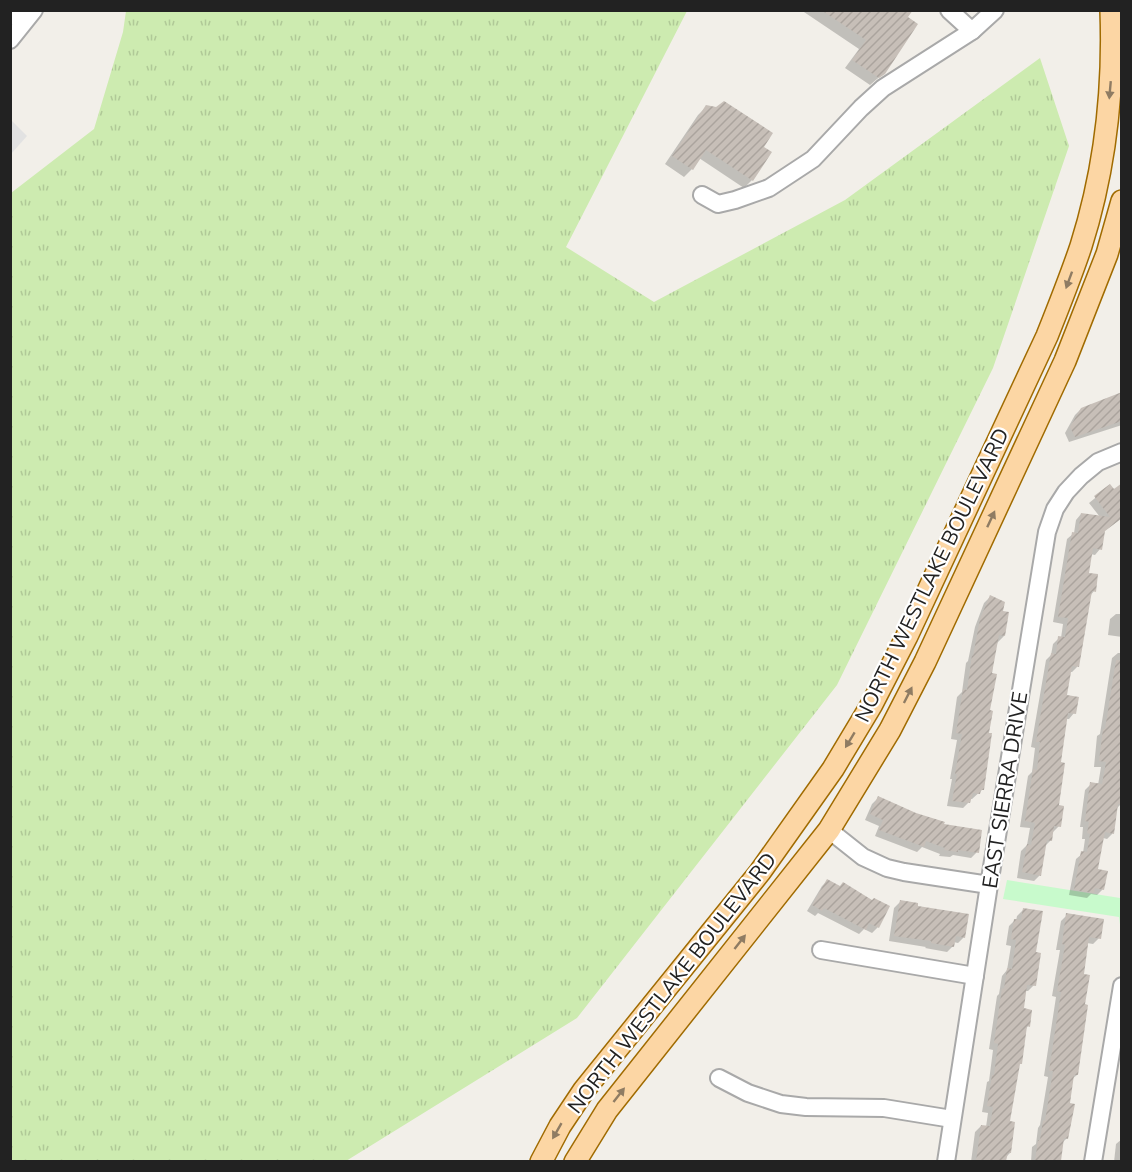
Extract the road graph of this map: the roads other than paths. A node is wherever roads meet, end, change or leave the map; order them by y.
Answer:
1 (16, 10) edge
2 (34, 10) edge
3 (949, 10) edge
4 (995, 10) edge
5 (1115, 15) edge
6 (10, 17) edge
7 (972, 31) junction
8 (10, 40) edge
9 (702, 195) dead end
10 (1122, 201) edge
11 (1122, 452) edge
12 (829, 830) junction
13 (989, 885) junction
14 (821, 950) dead end
15 (975, 976) junction
16 (1122, 986) edge
17 (719, 1078) dead end
18 (952, 1119) junction
19 (541, 1161) edge
20 (575, 1161) edge
21 (946, 1161) edge
22 (1093, 1161) edge

1 - 6 street
2 - 8 street
3 - 7 street
4 - 7 street
5 -> 19 main road, NORTH WESTLAKE BOULEVARD
7 - 9 street
12 -> 10 main road, NORTH WESTLAKE BOULEVARD
11 - 13 street, EAST SIERRA DRIVE
12 - 13 street
20 -> 12 main road, NORTH WESTLAKE BOULEVARD
13 - 15 street, EAST SIERRA DRIVE
14 - 15 street
15 - 18 street, EAST SIERRA DRIVE
16 - 22 street
17 - 18 street
18 - 21 street, EAST SIERRA DRIVE

